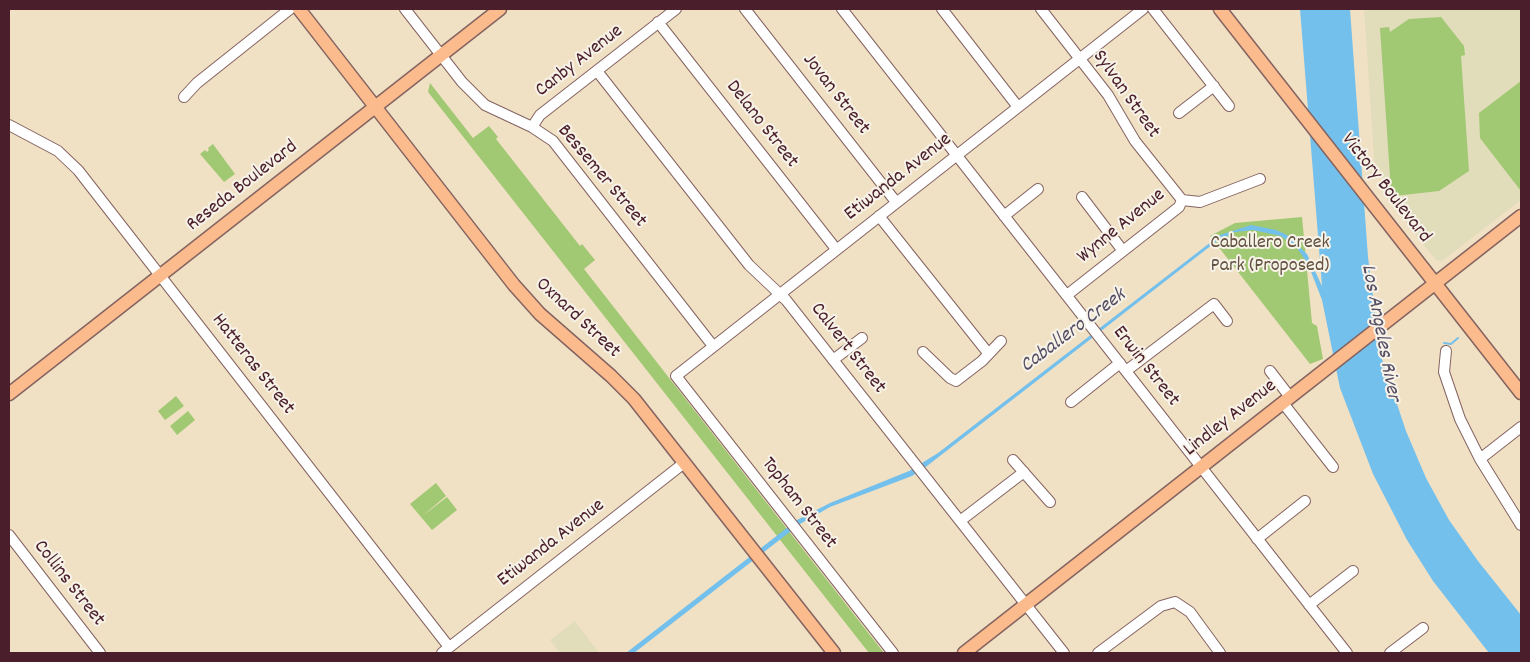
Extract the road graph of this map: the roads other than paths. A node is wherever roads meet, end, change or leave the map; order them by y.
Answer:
1 (290, 9) edge
2 (299, 9) edge
3 (405, 9) edge
4 (500, 9) edge
5 (676, 9) edge
6 (745, 9) edge
7 (842, 9) edge
8 (942, 9) edge
9 (1040, 9) edge
10 (1141, 9) edge
11 (1154, 9) edge
12 (1220, 9) edge
13 (658, 22) junction
14 (441, 55) junction
15 (1080, 59) junction
16 (597, 71) junction
17 (1214, 86) junction
18 (184, 96) dead end
19 (376, 106) junction
20 (1229, 106) dead end
21 (1018, 107) junction
22 (1179, 113) dead end
23 (9, 125) edge
24 (532, 127) junction
25 (956, 155) junction
26 (1260, 179) dead end
27 (1038, 189) dead end
28 (1082, 198) dead end
29 (1182, 200) junction
30 (896, 202) junction
31 (879, 216) junction
32 (1004, 216) junction
33 (1521, 216) edge
34 (836, 249) junction
35 (1123, 251) junction
36 (160, 275) junction
37 (1435, 283) junction
38 (780, 293) junction
39 (1067, 295) junction
40 (1227, 321) dead end
41 (862, 338) dead end
42 (1001, 341) dead end
43 (713, 346) junction
44 (1446, 351) dead end
45 (923, 352) dead end
46 (988, 353) junction
47 (833, 360) junction
48 (1123, 367) junction
49 (1270, 370) dead end
50 (676, 376) joint
51 (1521, 393) edge
52 (9, 394) edge
53 (1286, 400) junction
54 (1071, 402) dead end
55 (1521, 427) edge
56 (1480, 459) junction
57 (1013, 460) dead end
58 (684, 463) junction
59 (1200, 466) junction
60 (1333, 467) dead end
61 (1024, 472) junction
62 (1305, 501) dead end
63 (1050, 502) dead end
64 (960, 521) junction
65 (1521, 525) edge
66 (9, 535) edge
67 (1257, 539) junction
68 (1353, 572) dead end
69 (1025, 605) junction
70 (1309, 605) junction
71 (1423, 628) dead end
72 (446, 650) edge
73 (100, 653) edge
74 (834, 653) edge
75 (893, 653) edge
76 (964, 653) edge
77 (1064, 653) edge
78 (1098, 653) edge
79 (1220, 653) edge
80 (1347, 653) edge
81 (1390, 653) edge

1 - 18 street
2 - 19 main road, Oxnard Street
3 - 14 street
4 - 14 main road, Reseda Boulevard
5 - 13 street, Canby Avenue
6 - 30 street, Jovan Street
7 - 25 street, Erwin Street
8 - 21 street
9 - 15 street, Sylvan Street
10 - 15 street, Etiwanda Avenue
11 - 17 street
12 - 37 main road, Victory Boulevard
13 - 16 street, Canby Avenue
13 - 34 street, Delano Street
14 - 19 main road, Reseda Boulevard
14 - 24 street, Bessemer Street
15 - 21 street, Etiwanda Avenue
15 - 29 street, Sylvan Street
16 - 24 street, Canby Avenue
16 - 38 street, Calvert Street
17 - 20 street
17 - 22 street
19 - 36 main road, Reseda Boulevard
19 - 58 main road, Oxnard Street
21 - 25 street, Etiwanda Avenue
23 - 36 street, Hatteras Street
24 - 43 street, Bessemer Street
25 - 30 street, Etiwanda Avenue
25 - 32 street, Erwin Street
26 - 29 street, Wynne Avenue
27 - 32 street
28 - 35 street
29 - 35 street, Wynne Avenue
30 - 31 street, Etiwanda Avenue
31 - 34 street, Etiwanda Avenue
31 - 46 street
32 - 39 street, Erwin Street
33 - 37 main road, Lindley Avenue
34 - 38 street, Etiwanda Avenue
35 - 39 street, Wynne Avenue
36 - 52 main road, Reseda Boulevard
36 - 72 street, Hatteras Street
37 - 51 main road, Victory Boulevard
37 - 53 main road, Lindley Avenue
38 - 43 street, Etiwanda Avenue
38 - 47 street, Calvert Street
39 - 48 street, Erwin Street
40 - 48 street
41 - 47 street
42 - 46 street
43 - 50 street, Etiwanda Avenue
44 - 56 street
45 - 46 street
47 - 64 street, Calvert Street
48 - 54 street
48 - 59 street, Erwin Street
49 - 53 street
50 - 75 street, Topham Street
53 - 59 main road, Lindley Avenue
53 - 60 street
55 - 56 street
56 - 65 street
57 - 61 street
58 - 72 street, Etiwanda Avenue
58 - 74 main road, Oxnard Street
59 - 67 street, Erwin Street
59 - 69 main road, Lindley Avenue
61 - 63 street
61 - 64 street
62 - 67 street
64 - 69 street, Calvert Street
66 - 73 street, Collins Street
67 - 70 street, Erwin Street
68 - 70 street
69 - 76 main road, Lindley Avenue
69 - 77 street, Calvert Street
70 - 80 street, Erwin Street
71 - 81 street
78 - 79 street

